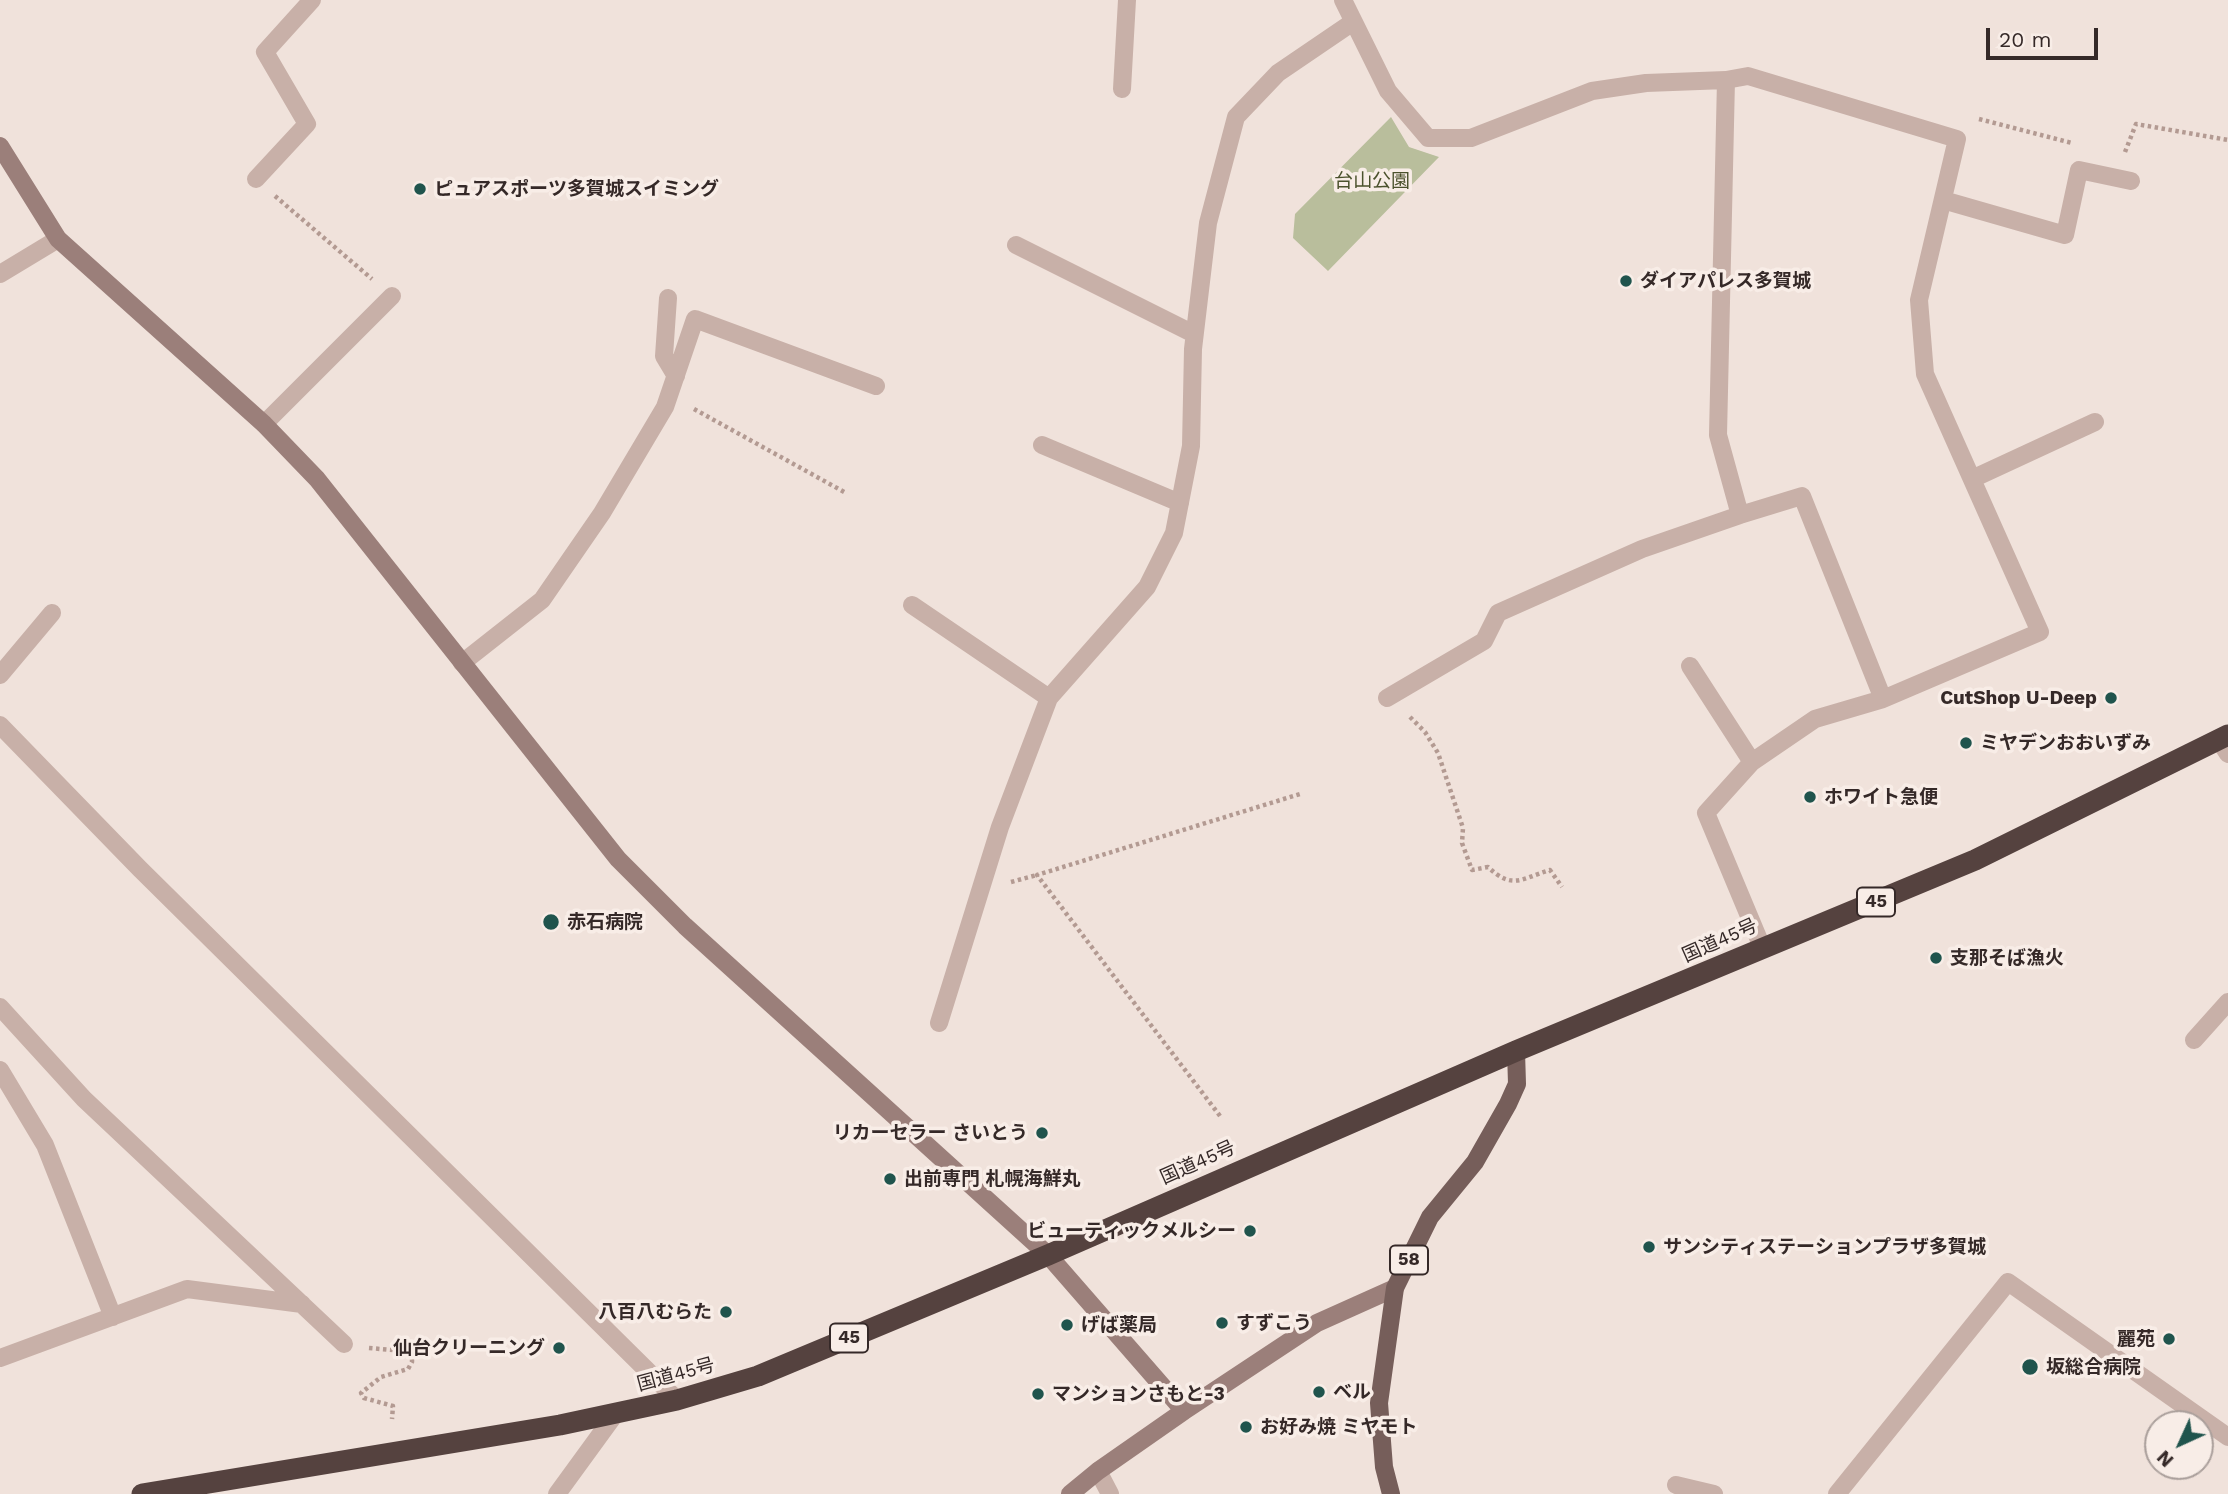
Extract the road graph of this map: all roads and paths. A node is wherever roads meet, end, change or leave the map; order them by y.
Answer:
1 (312, 0) edge
2 (1127, 0) edge
3 (1345, 1) edge
4 (1353, 22) junction
5 (1726, 80) junction
6 (1122, 89) dead end
7 (1975, 118) dead end
8 (2228, 140) edge
9 (2083, 146) dead end
10 (2, 155) edge
11 (2124, 156) dead end
12 (256, 179) joint
13 (2131, 181) dead end
14 (1943, 200) junction
15 (58, 239) junction
16 (1016, 245) dead end
17 (0, 274) edge
18 (392, 296) joint
19 (668, 298) dead end
20 (1194, 334) junction
21 (676, 376) junction
22 (876, 386) dead end
23 (669, 395) junction
24 (2095, 422) dead end
25 (264, 424) junction
26 (1042, 445) dead end
27 (1972, 479) junction
28 (846, 493) dead end
29 (1180, 503) junction
30 (1740, 515) junction
31 (912, 605) dead end
32 (52, 613) dead end
33 (462, 663) junction
34 (1690, 666) dead end
35 (0, 675) edge
36 (1049, 698) junction
37 (1387, 698) dead end
38 (1883, 699) junction
39 (0, 725) edge
40 (1425, 732) dead end
41 (2225, 743) edge
42 (1752, 762) junction
43 (1300, 794) dead end
44 (1562, 887) dead end
45 (1762, 947) junction
46 (2228, 1002) edge
47 (0, 1007) edge
48 (939, 1023) dead end
49 (2194, 1040) dead end
50 (1516, 1051) junction
51 (0, 1070) edge
52 (1220, 1116) dead end
53 (1048, 1255) junction
54 (1395, 1288) junction
55 (302, 1304) junction
56 (113, 1317) junction
57 (344, 1344) joint
58 (0, 1358) edge
59 (677, 1400) junction
60 (1184, 1411) junction
61 (616, 1413) junction
62 (392, 1419) dead end
63 (2228, 1437) edge
64 (1098, 1471) junction
65 (1676, 1485) dead end
66 (234, 1487) edge
67 (142, 1494) edge
68 (557, 1494) edge
69 (1070, 1494) edge
70 (1110, 1494) edge
71 (1391, 1494) edge
72 (1714, 1494) edge
73 (1837, 1494) edge

1 - 12 street
2 - 6 street
3 - 4 street
4 - 5 street
4 - 20 street
5 - 14 street
5 - 30 street
7 - 9 path
8 - 11 path
10 - 15 street
12 - 18 path
13 - 14 street
14 - 27 street
15 - 17 street
15 - 25 street
16 - 20 street
18 - 25 street
19 - 21 street
20 - 29 street
21 - 22 street
21 - 23 street
23 - 28 path
23 - 33 street
24 - 27 street
25 - 33 street
26 - 29 street
27 - 38 street
29 - 36 street
30 - 37 street
30 - 38 street
31 - 36 street
32 - 35 street
33 - 53 street
34 - 42 street
36 - 48 street
38 - 42 street
39 - 59 street
40 - 44 path
41 - 45 highway, 国道45号 / 45
42 - 45 street
43 - 52 path
45 - 50 highway, 国道45号 / 45
46 - 49 street
47 - 55 street
50 - 53 highway, 国道45号 / 45
50 - 54 main road, 58
51 - 56 street
53 - 59 highway, 国道45号 / 45
53 - 60 street
54 - 60 street
54 - 71 main road, 58
55 - 56 street
55 - 57 street
56 - 58 street
57 - 62 path
59 - 61 highway, 国道45号 / 45
60 - 64 street
61 - 66 highway, 国道45号 / 45
61 - 68 street
63 - 73 street
64 - 69 street
64 - 70 street
65 - 72 street
66 - 67 highway, 国道45号 / 45

